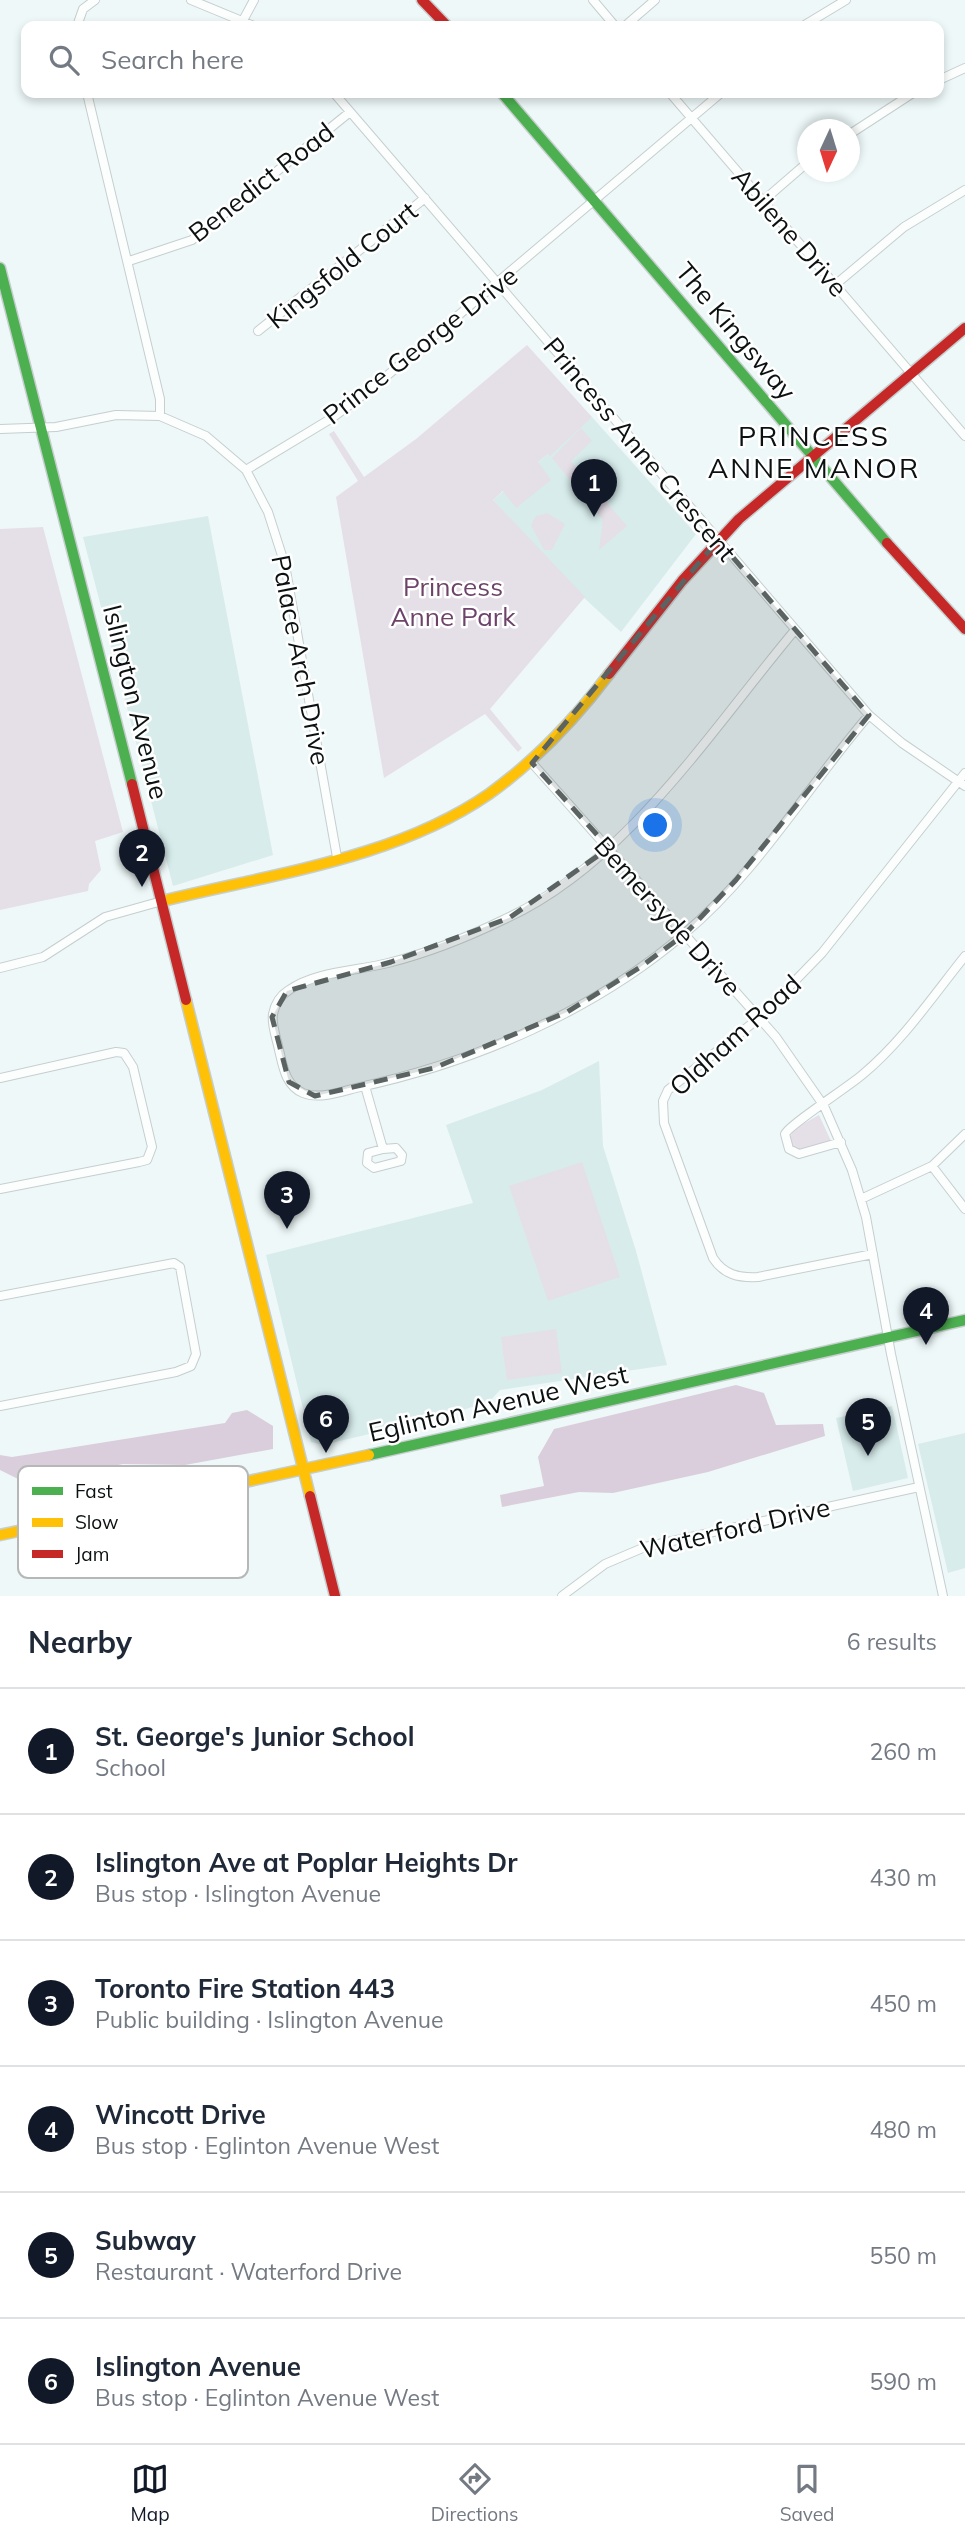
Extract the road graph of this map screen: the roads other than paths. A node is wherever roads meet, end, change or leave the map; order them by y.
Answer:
1 (95, 0) edge
2 (191, 0) edge
3 (254, 0) edge
4 (422, 0) edge
5 (593, 0) edge
6 (655, 0) edge
7 (846, 0) edge
8 (79, 21) edge
9 (236, 21) edge
10 (244, 21) edge
11 (442, 21) edge
12 (611, 21) edge
13 (631, 21) edge
14 (811, 21) edge
15 (965, 68) edge
16 (944, 78) edge
17 (88, 98) edge
18 (338, 98) edge
19 (506, 98) edge
20 (674, 98) edge
21 (716, 98) edge
22 (905, 98) edge
23 (350, 112) junction
24 (692, 120) junction
25 (860, 127) edge
26 (797, 171) edge
27 (965, 190) edge
28 (425, 198) junction
29 (594, 200) junction
30 (763, 201) junction
31 (129, 261) junction
32 (0, 268) edge
33 (499, 284) junction
34 (835, 285) junction
35 (965, 328) edge
36 (258, 331) dead end
37 (909, 373) junction
38 (160, 416) junction
39 (43, 428) junction
40 (0, 429) edge
41 (965, 436) edge
42 (812, 456) junction
43 (246, 470) junction
44 (718, 540) junction
45 (965, 629) edge
46 (795, 630) junction
47 (869, 715) junction
48 (531, 763) junction
49 (965, 774) edge
50 (962, 784) edge
51 (609, 849) junction
52 (337, 857) junction
53 (162, 901) junction
54 (685, 934) junction
55 (965, 956) edge
56 (0, 968) edge
57 (759, 1018) junction
58 (0, 1078) edge
59 (365, 1086) junction
60 (824, 1105) junction
61 (965, 1135) edge
62 (841, 1142) junction
63 (383, 1149) dead end
64 (932, 1166) junction
65 (0, 1189) edge
66 (861, 1199) junction
67 (965, 1209) edge
68 (873, 1254) junction
69 (0, 1296) edge
70 (965, 1320) edge
71 (888, 1336) junction
72 (0, 1406) edge
73 (305, 1470) junction
74 (248, 1482) edge
75 (919, 1487) junction
76 (18, 1531) edge
77 (0, 1535) edge
78 (335, 1596) edge
79 (562, 1596) edge
80 (943, 1596) edge

1 - 8 street
2 - 9 street
3 - 10 street
4 - 11 main road
5 - 12 street
6 - 13 street
7 - 14 street
15 - 16 street
17 - 31 street
18 - 23 street, Princess Anne Crescent
19 - 29 main road, The Kingsway
20 - 24 street, Abilene Drive
21 - 24 street, Prince George Drive
22 - 25 street
23 - 28 street, Princess Anne Crescent
23 - 31 street, Benedict Road
24 - 29 street, Prince George Drive
24 - 30 street, Abilene Drive
26 - 30 street
27 - 34 street
28 - 33 street, Princess Anne Crescent
28 - 36 street, Kingsfold Court
29 - 33 street, Prince George Drive
29 - 42 main road, The Kingsway
30 - 34 street, Abilene Drive
31 - 38 street
32 - 39 main road, Islington Avenue
33 - 43 street, Prince George Drive
33 - 44 street, Princess Anne Crescent
34 - 37 street, Abilene Drive
35 - 37 main road
37 - 41 street, Abilene Drive
37 - 42 main road
38 - 39 street
38 - 43 street
39 - 40 street
39 - 53 main road, Islington Avenue
42 - 44 main road
42 - 45 main road, The Kingsway
43 - 52 street, Palace Arch Drive
44 - 46 street, Princess Anne Crescent
44 - 48 main road
46 - 47 street, Princess Anne Crescent
46 - 51 street
47 - 50 street, Princess Anne Crescent
47 - 54 street
48 - 51 street, Bemersyde Drive
48 - 52 main road
49 - 50 street, Oldham Road
50 - 57 street, Oldham Road
51 - 54 street, Bemersyde Drive
51 - 59 street
52 - 53 main road
53 - 56 street
53 - 73 main road, Islington Avenue
54 - 57 street, Bemersyde Drive
54 - 59 street
55 - 60 street
57 - 60 street, Bemersyde Drive
57 - 68 street, Oldham Road
58 - 65 street
59 - 63 street
60 - 62 street, Bemersyde Drive
60 - 62 street
61 - 64 street
62 - 66 street, Bemersyde Drive
64 - 66 street
64 - 67 street
66 - 68 street, Bemersyde Drive
68 - 71 street, Bemersyde Drive
69 - 72 street
70 - 71 main road, Eglinton Avenue West
71 - 73 main road, Eglinton Avenue West
71 - 75 street, Bemersyde Drive
73 - 74 main road, Eglinton Avenue West
73 - 78 main road, Islington Avenue
75 - 79 street, Waterford Drive
75 - 80 street, Bemersyde Drive
76 - 77 main road, Eglinton Avenue West

